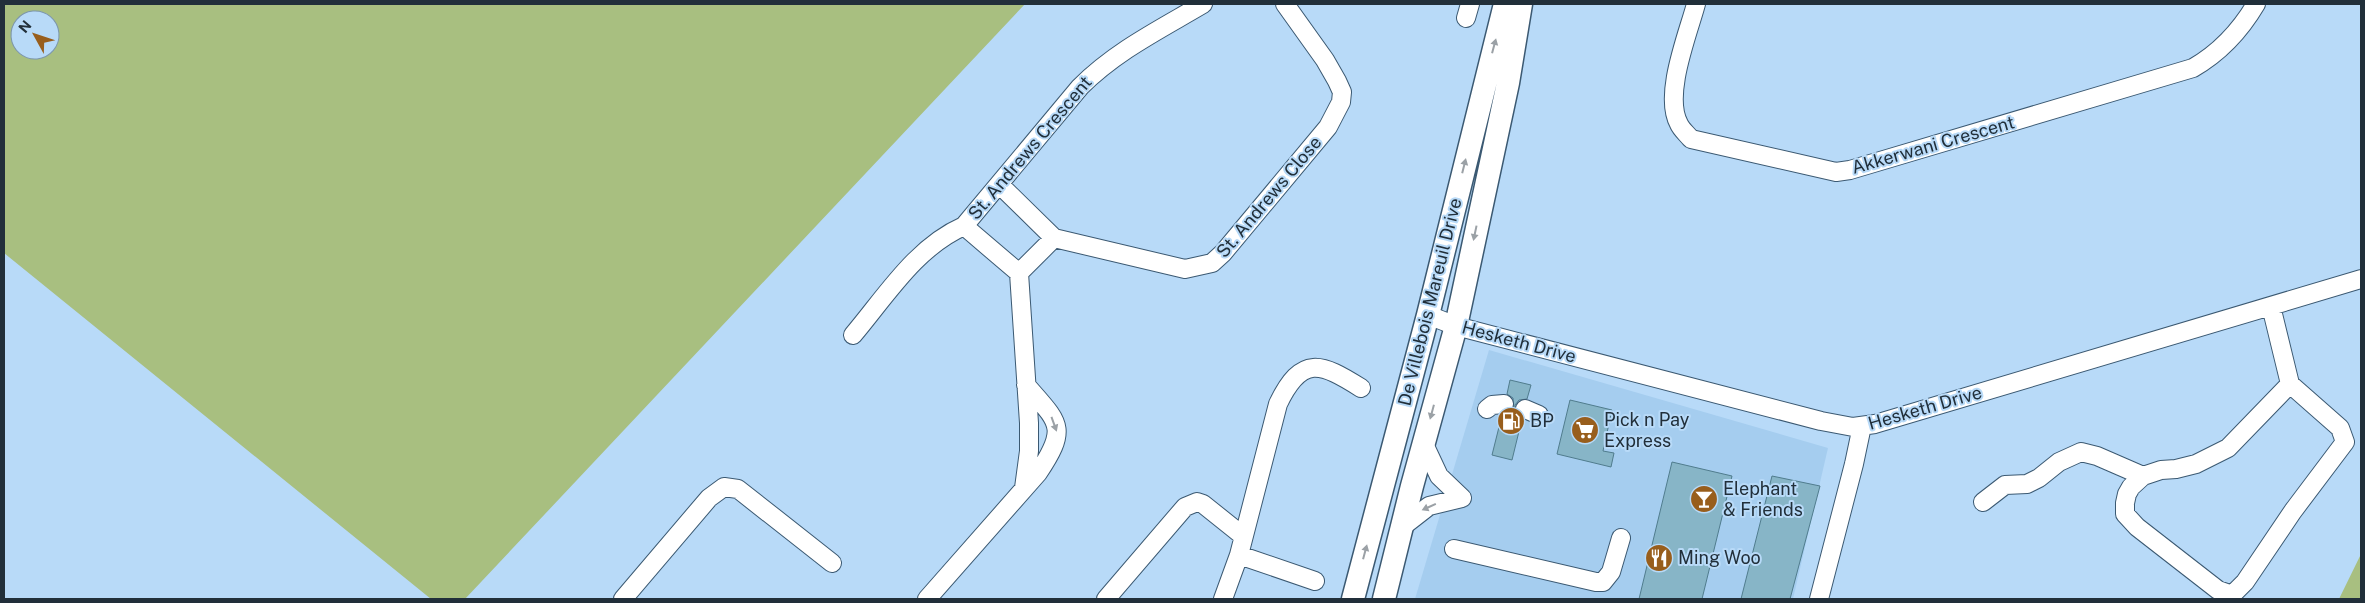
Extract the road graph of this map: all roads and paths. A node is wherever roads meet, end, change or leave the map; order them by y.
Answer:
1 (1203, 4) edge
2 (1286, 4) edge
3 (1505, 4) edge
4 (1521, 4) edge
5 (1696, 4) edge
6 (2256, 4) edge
7 (1000, 185) junction
8 (964, 226) junction
9 (1054, 238) junction
10 (1019, 272) junction
11 (2361, 278) edge
12 (2271, 306) junction
13 (1428, 315) junction
14 (1456, 326) junction
15 (853, 335) dead end
16 (2290, 384) junction
17 (1026, 385) junction
18 (1361, 388) dead end
19 (1504, 404) dead end
20 (1487, 409) dead end
21 (1862, 426) junction
22 (1424, 444) junction
23 (2143, 476) junction
24 (1024, 488) junction
25 (1984, 502) dead end
26 (1402, 527) junction
27 (1243, 536) junction
28 (1621, 538) dead end
29 (1454, 549) dead end
30 (1239, 555) junction
31 (832, 563) dead end
32 (1315, 582) dead end
33 (623, 599) edge
34 (927, 599) edge
35 (1106, 599) edge
36 (1222, 599) edge
37 (1353, 599) edge
38 (1384, 599) edge
39 (1819, 599) edge

1 - 7 street, St. Andrews Crescent
2 - 9 street, St. Andrews Close
13 -> 3 main road, De Villebois Mareuil Drive
4 -> 14 main road, De Villebois Mareuil Drive
5 - 6 street, Akkerwani Crescent
7 - 8 street, St. Andrews Crescent
7 - 9 street
8 - 10 street
8 - 15 street, St. Andrews Crescent
9 - 10 street
10 - 17 street
11 - 12 street, Hesketh Drive
12 - 16 street
12 - 21 street, Hesketh Drive
13 - 14 street, Hesketh Drive
37 -> 13 main road, De Villebois Mareuil Drive
14 - 21 street, Hesketh Drive
14 -> 22 main road, De Villebois Mareuil Drive
16 - 23 street
16 - 23 street
17 - 24 street
17 -> 24 street
18 - 27 street
19 - 20 street
21 - 39 street
22 - 26 main road, De Villebois Mareuil Drive
22 -> 26 street
23 - 25 street
24 - 34 street
26 - 38 main road, De Villebois Mareuil Drive
27 - 30 street
27 - 35 street
28 - 29 street
30 - 32 street
30 - 36 street
31 - 33 street

